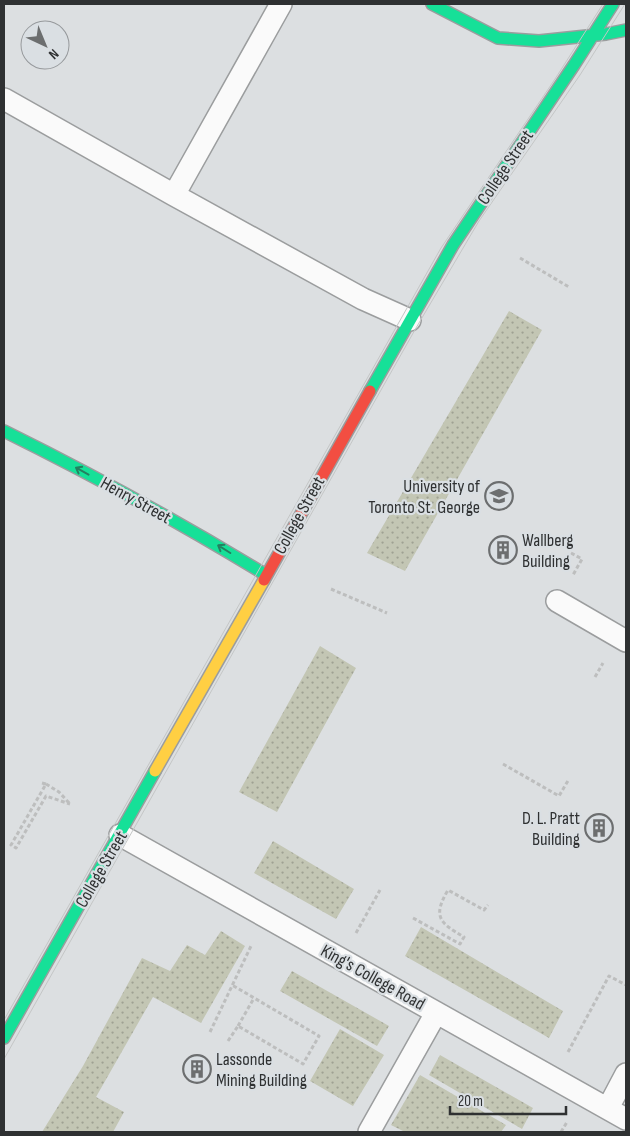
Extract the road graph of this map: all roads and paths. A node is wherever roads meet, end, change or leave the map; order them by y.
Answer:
1 (281, 4) edge
2 (432, 4) edge
3 (613, 4) edge
4 (626, 30) edge
5 (594, 36) junction
6 (4, 98) edge
7 (174, 195) junction
8 (520, 258) dead end
9 (570, 287) dead end
10 (410, 320) junction
11 (4, 431) edge
12 (266, 575) junction
13 (331, 589) dead end
14 (557, 601) dead end
15 (387, 613) dead end
16 (626, 641) edge
17 (503, 764) dead end
18 (569, 779) dead end
19 (44, 783) joint
20 (120, 835) junction
21 (380, 890) dead end
22 (488, 905) dead end
23 (413, 918) dead end
24 (353, 937) dead end
25 (252, 944) dead end
26 (232, 985) junction
27 (626, 985) edge
28 (254, 998) junction
29 (436, 1013) junction
30 (238, 1026) junction
31 (210, 1032) dead end
32 (4, 1038) edge
33 (228, 1041) dead end
34 (565, 1057) dead end
35 (626, 1074) edge
36 (608, 1108) junction
37 (626, 1119) edge
38 (567, 1121) dead end
39 (368, 1132) edge
40 (561, 1132) edge

1 - 7 lane
2 - 5 main road
3 - 5 main road, College Street
4 - 5 main road
5 - 10 main road, College Street
6 - 7 lane
7 - 10 lane
8 - 9 path
10 - 12 main road, College Street
12 -> 11 main road, Henry Street
12 - 20 main road, College Street
13 - 15 path
14 - 16 lane
17 - 18 path
19 - 19 path
20 - 29 lane, King's College Road
20 - 32 main road, College Street
21 - 24 path
22 - 23 path
25 - 26 path
26 - 28 path
26 - 31 path
27 - 34 path
28 - 30 path
28 - 30 path
29 - 36 lane, King's College Road
29 - 39 lane
30 - 33 path
35 - 36 lane
36 - 37 lane, King's College Road
38 - 40 path

